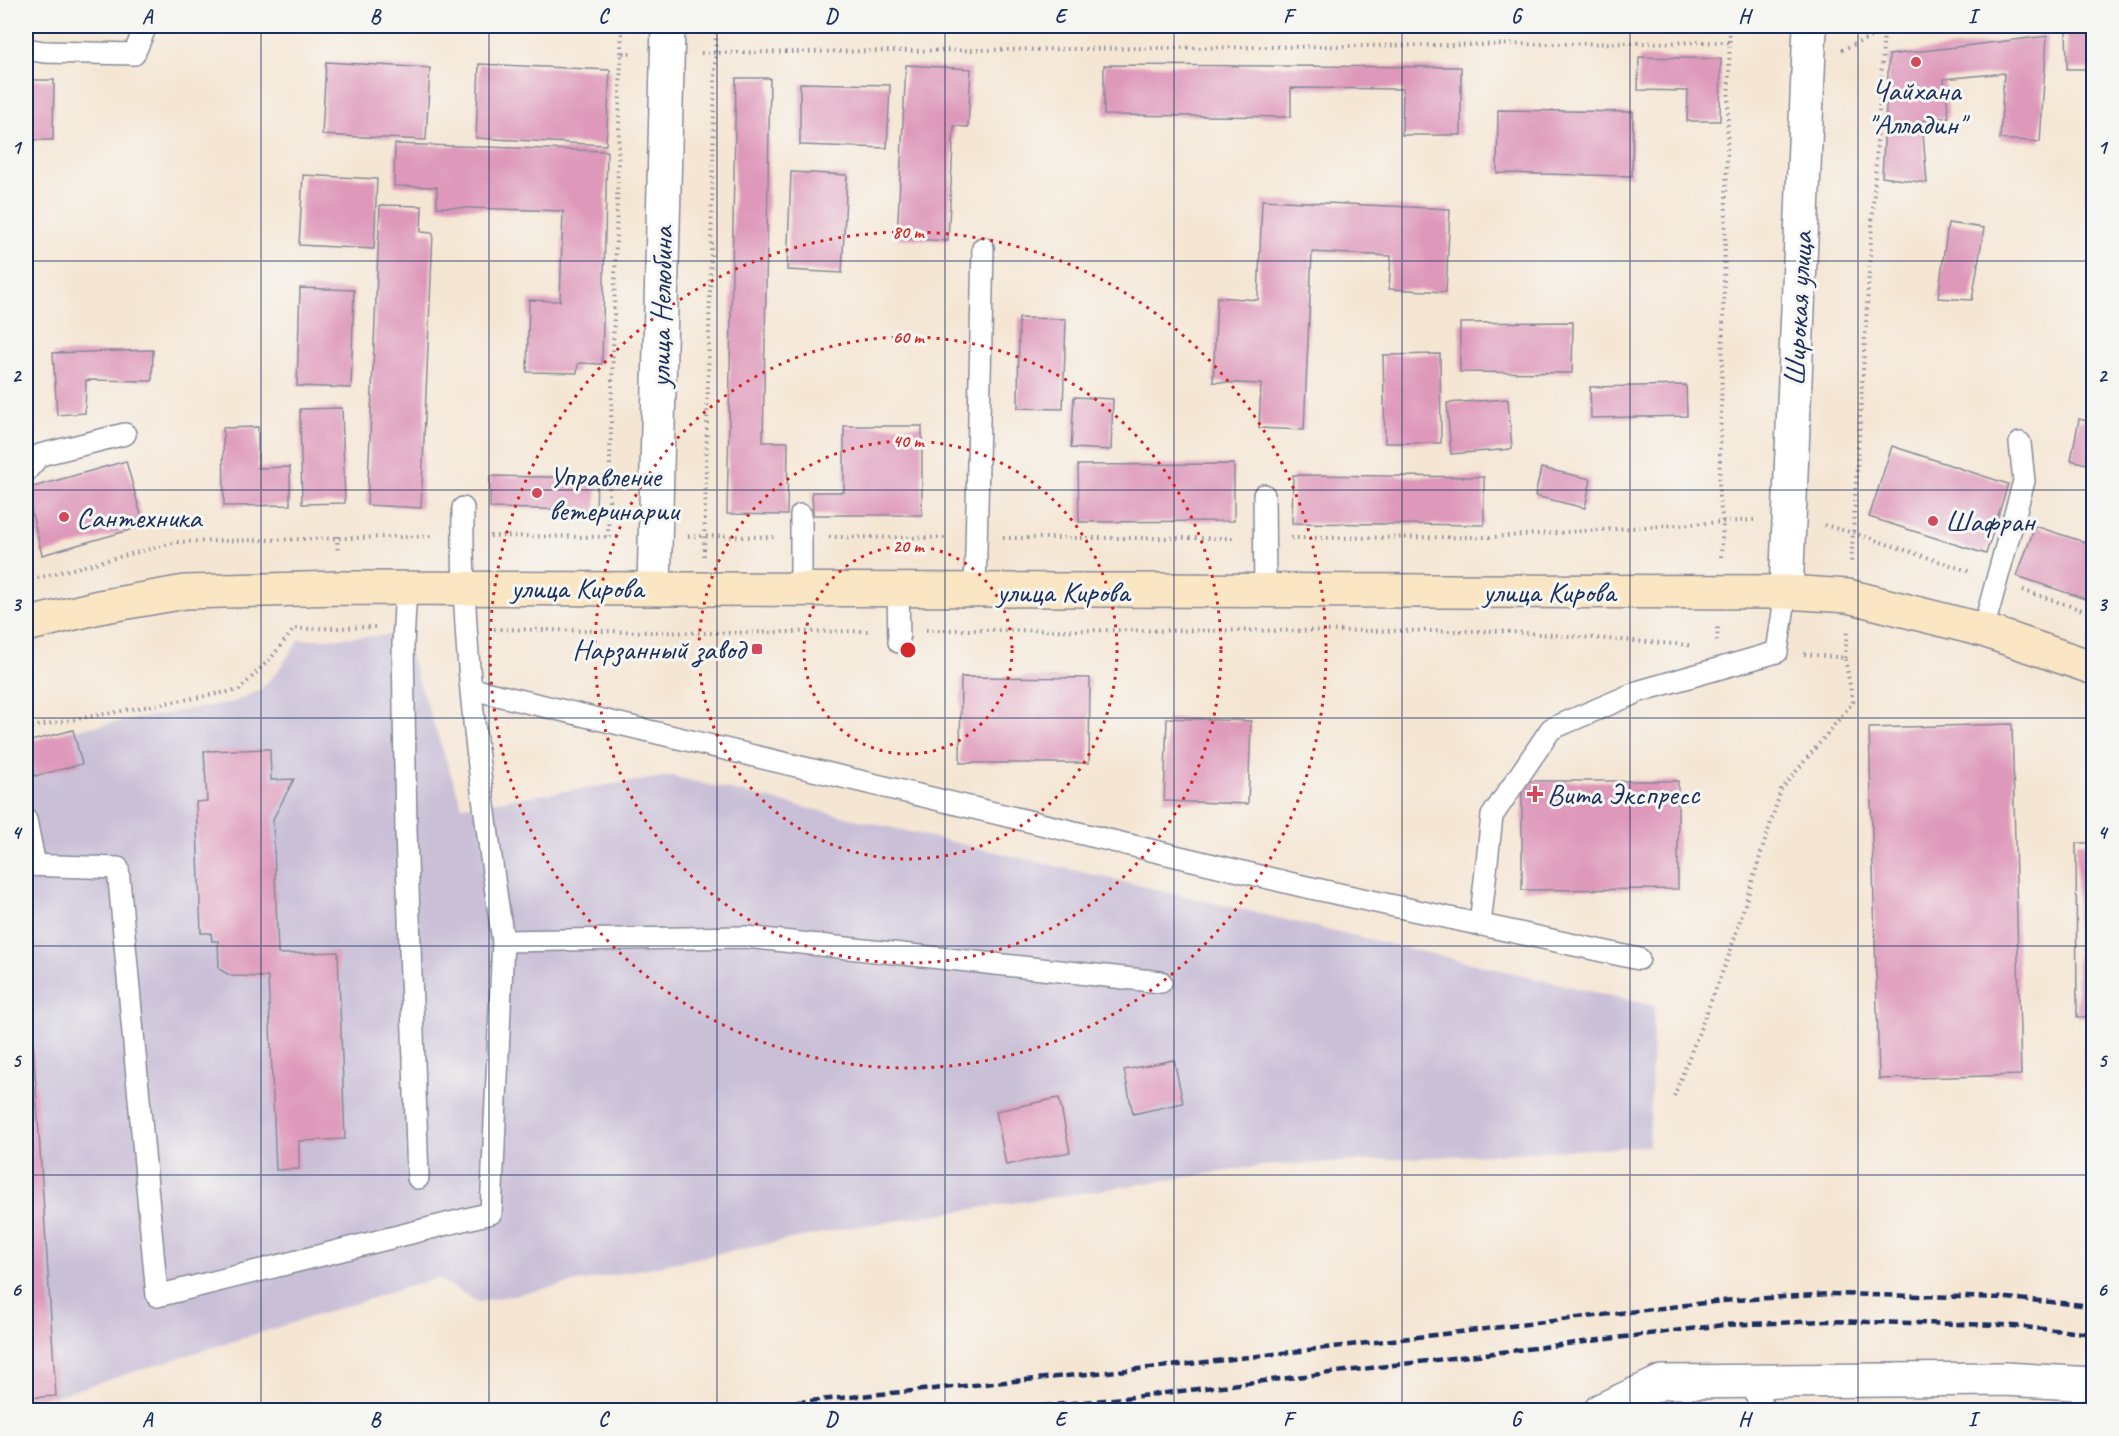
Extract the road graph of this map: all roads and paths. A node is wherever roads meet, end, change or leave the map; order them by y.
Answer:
1 (146, 26) edge
2 (622, 26) edge
3 (716, 26) edge
4 (1730, 26) edge
5 (1810, 26) edge
6 (1938, 26) edge
7 (1884, 28) edge
8 (668, 39) edge
9 (1730, 42) junction
10 (26, 49) edge
11 (716, 52) junction
12 (621, 53) junction
13 (982, 248) dead end
14 (125, 434) dead end
15 (2020, 443) dead end
16 (26, 471) edge
17 (1264, 495) dead end
18 (463, 508) dead end
19 (801, 515) dead end
20 (1723, 522) junction
21 (1854, 533) dead end
22 (463, 536) junction
23 (704, 536) junction
24 (608, 537) junction
25 (655, 537) junction
26 (801, 537) junction
27 (975, 538) junction
28 (1264, 538) junction
29 (26, 581) edge
30 (406, 587) junction
31 (464, 588) junction
32 (654, 588) junction
33 (704, 589) junction
34 (801, 590) junction
35 (898, 591) junction
36 (1719, 591) junction
37 (975, 592) junction
38 (1265, 592) junction
39 (1786, 592) junction
40 (26, 625) edge
41 (406, 627) junction
42 (1271, 629) dead end
43 (1983, 630) junction
44 (705, 633) dead end
45 (899, 642) dead end
46 (1694, 646) dead end
47 (1717, 648) dead end
48 (1777, 652) junction
49 (2094, 668) edge
50 (472, 689) junction
51 (26, 729) edge
52 (26, 820) edge
53 (30, 865) edge
54 (1480, 925) junction
55 (503, 941) junction
56 (1639, 959) dead end
57 (1161, 982) dead end
58 (1674, 1096) dead end
59 (418, 1178) dead end
60 (1748, 1383) junction
61 (2094, 1383) edge
62 (1600, 1410) edge
63 (1765, 1410) edge

1 - 10 lane
2 - 12 path
3 - 11 path
4 - 9 path
5 - 39 street, Широкая улица
6 - 7 path
7 - 21 path
8 - 11 path
8 - 12 path
8 - 25 street, улица Нелюбина
9 - 11 path
9 - 20 path
11 - 23 path
12 - 24 path
13 - 27 lane
14 - 16 lane
15 - 43 lane
17 - 28 lane
18 - 22 lane
19 - 26 lane
20 - 28 path
20 - 36 path
22 - 24 path
22 - 29 path
22 - 31 lane
23 - 25 path
23 - 26 path
23 - 33 path
24 - 25 path
25 - 32 street, улица Нелюбина
26 - 27 path
26 - 34 lane
27 - 28 path
27 - 37 lane
28 - 38 lane
30 - 31 street, улица Кирова
30 - 40 street, улица Кирова
30 - 41 lane
31 - 32 street, улица Кирова
31 - 50 lane
32 - 33 street, улица Кирова
33 - 34 street, улица Кирова
33 - 44 path
34 - 35 street, улица Кирова
35 - 37 street, улица Кирова
35 - 45 lane
36 - 38 street, улица Кирова
36 - 39 street, улица Кирова
36 - 47 path
37 - 38 street, улица Кирова
39 - 43 street, улица Кирова
39 - 48 lane
41 - 51 path
41 - 59 lane
42 - 46 path
43 - 49 street, улица Кирова
48 - 54 lane
48 - 58 path
50 - 54 lane
50 - 55 lane
52 - 53 lane
53 - 55 lane
54 - 56 lane
55 - 57 lane
60 - 61 street
60 - 62 street
60 - 63 lane

